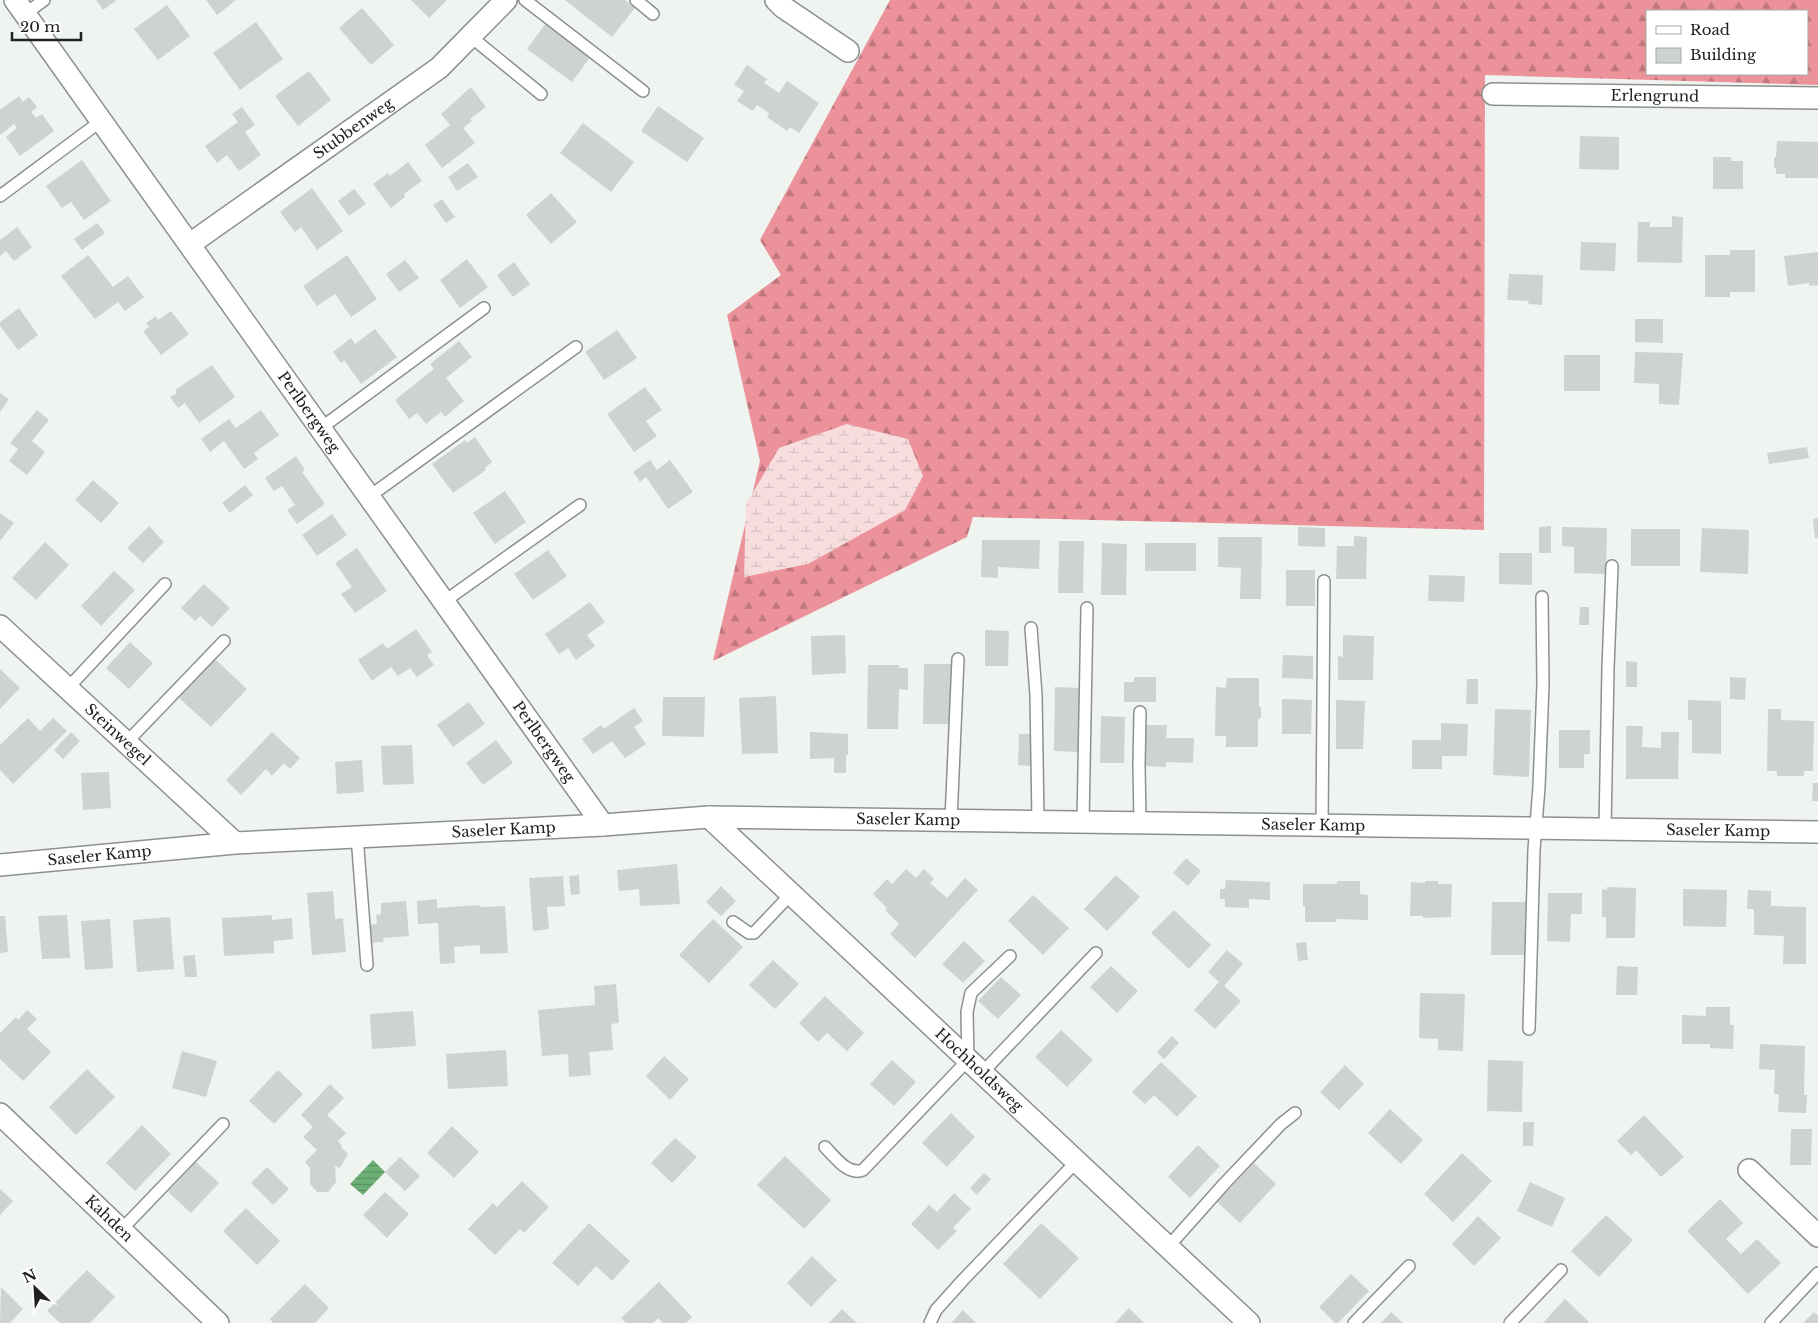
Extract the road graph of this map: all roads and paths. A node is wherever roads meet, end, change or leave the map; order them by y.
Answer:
1 (44, 0) edge
2 (506, 0) edge
3 (525, 0) edge
4 (636, 0) edge
5 (776, 0) edge
6 (19, 4) edge
7 (653, 14) dead end
8 (470, 36) junction
9 (848, 51) dead end
10 (643, 91) dead end
11 (541, 94) dead end
12 (1493, 94) dead end
13 (1818, 98) edge
14 (102, 120) junction
15 (0, 196) edge
16 (190, 244) junction
17 (484, 308) dead end
18 (576, 347) dead end
19 (321, 428) junction
20 (370, 496) junction
21 (580, 506) dead end
22 (1612, 566) dead end
23 (1324, 581) dead end
24 (165, 584) dead end
25 (1542, 597) dead end
26 (445, 602) junction
27 (1087, 608) dead end
28 (0, 626) edge
29 (1031, 628) dead end
30 (224, 641) dead end
31 (958, 659) dead end
32 (68, 688) junction
33 (1140, 712) dead end
34 (126, 743) junction
35 (709, 816) junction
36 (951, 820) junction
37 (1038, 821) junction
38 (1083, 822) junction
39 (1140, 822) junction
40 (603, 825) junction
41 (1322, 825) junction
42 (1536, 828) junction
43 (1605, 829) junction
44 (1818, 832) edge
45 (357, 836) junction
46 (235, 843) junction
47 (0, 865) edge
48 (791, 894) junction
49 (733, 922) dead end
50 (1096, 953) dead end
51 (1010, 956) dead end
52 (367, 965) dead end
53 (1529, 1029) dead end
54 (975, 1067) junction
55 (1295, 1113) dead end
56 (0, 1114) edge
57 (223, 1124) dead end
58 (825, 1147) dead end
59 (1076, 1162) junction
60 (1749, 1170) dead end
61 (121, 1230) junction
62 (1818, 1236) edge
63 (1168, 1247) junction
64 (1409, 1266) dead end
65 (1561, 1270) dead end
66 (1818, 1273) edge
67 (218, 1323) edge
68 (930, 1323) edge
69 (1249, 1323) edge
70 (1354, 1323) edge
71 (1510, 1323) edge
72 (1771, 1323) edge

1 - 6 lane
2 - 8 street, Stubbenweg
3 - 10 lane
4 - 7 lane
5 - 9 street
6 - 14 street, Perlbergweg
8 - 11 lane
8 - 16 street, Stubbenweg
12 - 13 street, Erlengrund
14 - 15 lane
14 - 16 street, Perlbergweg
16 - 19 street, Perlbergweg
17 - 19 lane
18 - 20 lane
19 - 20 street, Perlbergweg
20 - 26 street, Perlbergweg
21 - 26 lane
22 - 43 lane
23 - 41 lane
24 - 32 lane
25 - 42 lane
26 - 40 street, Perlbergweg
27 - 38 lane
28 - 32 street, Steinwegel
29 - 37 lane
30 - 34 lane
31 - 36 lane
32 - 34 street, Steinwegel
33 - 39 lane
34 - 46 street, Steinwegel
35 - 36 street, Saseler Kamp
35 - 40 street, Saseler Kamp
35 - 48 street, Hochholdsweg
36 - 37 street, Saseler Kamp
37 - 38 street, Saseler Kamp
38 - 39 street, Saseler Kamp
39 - 41 street, Saseler Kamp
40 - 45 street, Saseler Kamp
41 - 42 street, Saseler Kamp
42 - 43 street, Saseler Kamp
42 - 53 lane
43 - 44 street, Saseler Kamp
45 - 46 street, Saseler Kamp
45 - 52 lane
46 - 47 street, Saseler Kamp
48 - 49 lane
48 - 54 street, Hochholdsweg
50 - 54 lane
51 - 54 lane
54 - 58 lane
54 - 59 street, Hochholdsweg
55 - 63 lane
56 - 61 street, Kahden
57 - 61 lane
59 - 63 street, Hochholdsweg
59 - 68 lane
60 - 62 street
61 - 67 street, Kahden
63 - 69 street, Hochholdsweg
64 - 70 lane
65 - 71 lane
66 - 72 lane

